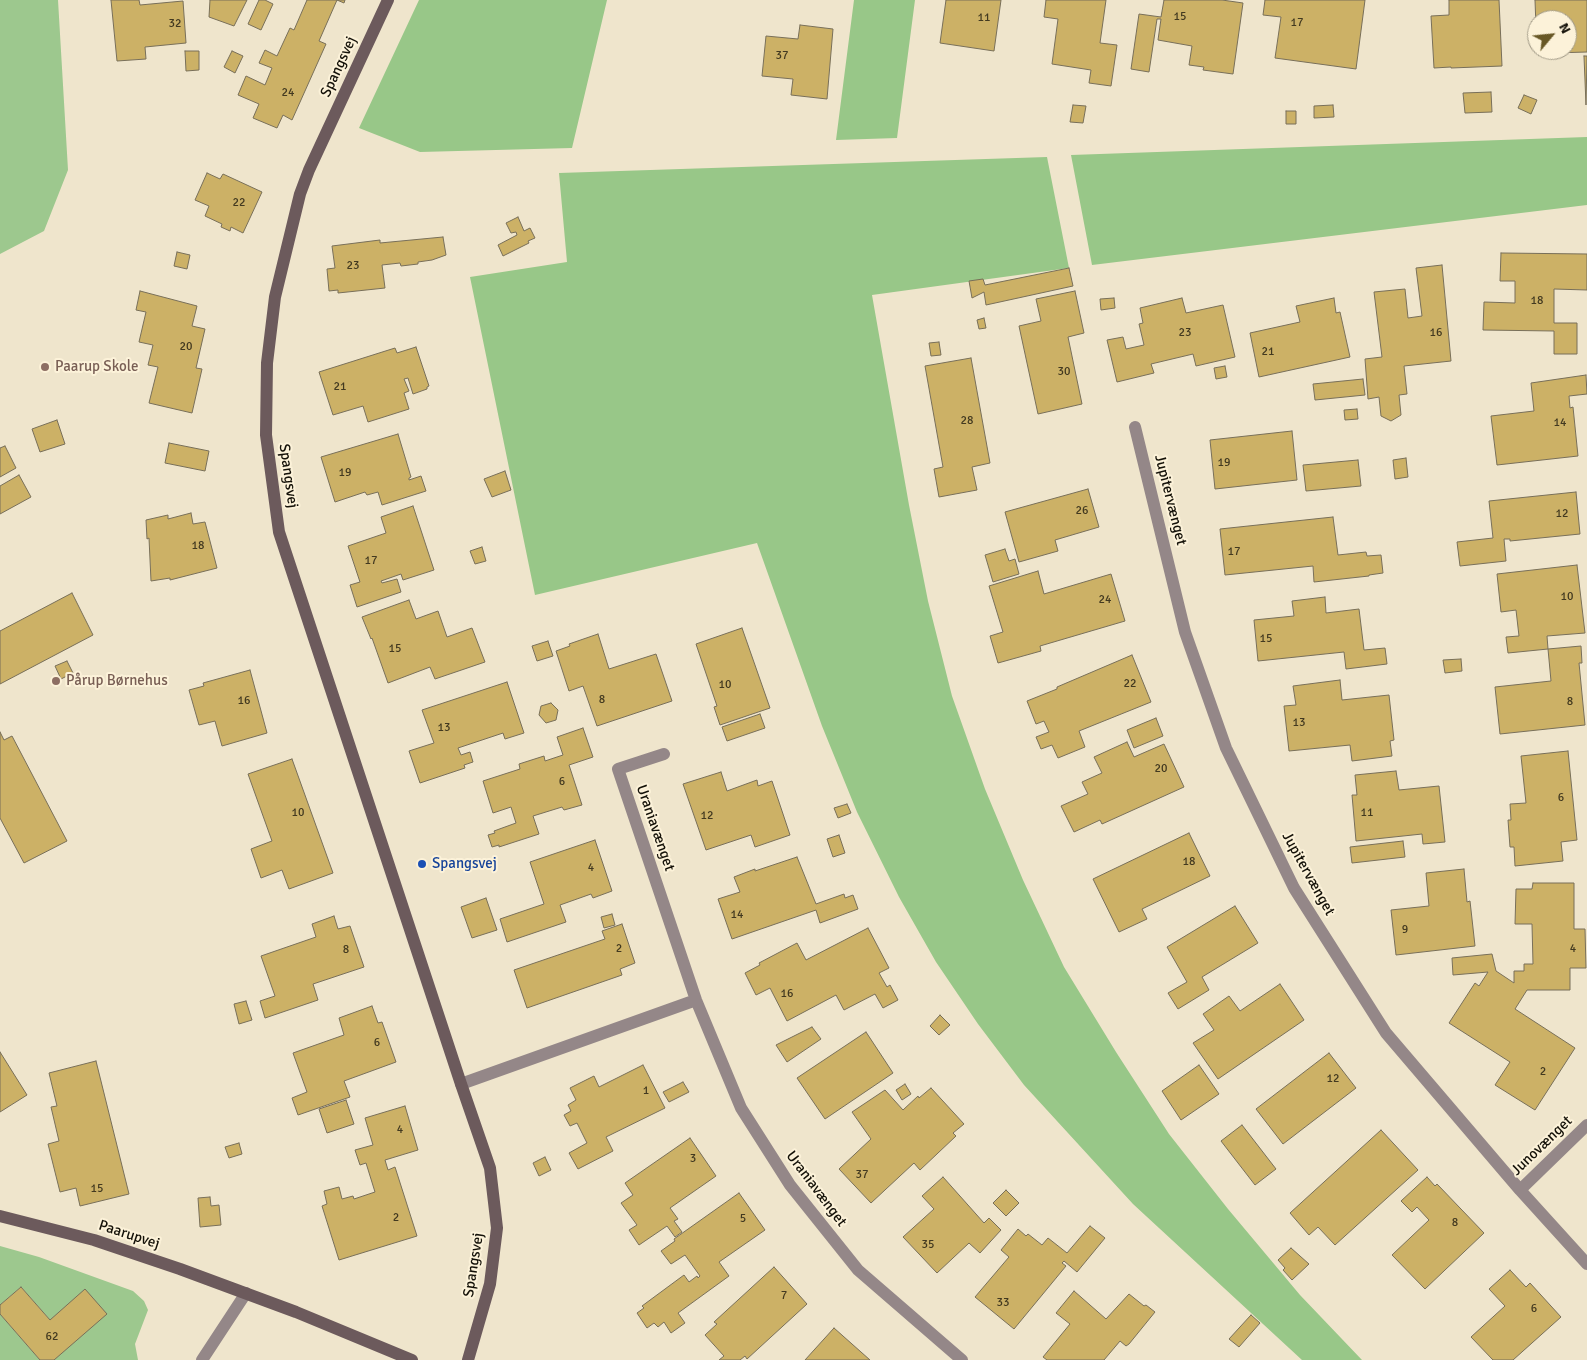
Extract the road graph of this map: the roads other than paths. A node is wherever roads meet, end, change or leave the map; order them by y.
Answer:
1 (388, 0) edge
2 (1135, 427) dead end
3 (664, 754) dead end
4 (696, 1000) junction
5 (461, 1084) junction
6 (1587, 1124) edge
7 (1520, 1190) junction
8 (0, 1216) edge
9 (1587, 1264) edge
10 (246, 1293) junction
11 (202, 1360) edge
12 (412, 1360) edge
13 (468, 1360) edge
14 (962, 1360) edge

1 - 5 street, Spangsvej
2 - 7 street, Jupitervænget
3 - 4 street, Uraniavænget
4 - 5 street
4 - 14 street, Uraniavænget
5 - 13 street, Spangsvej
6 - 7 street, Junovænget
7 - 9 street, Jupitervænget
8 - 10 street, Paarupvej
10 - 11 street
10 - 12 street, Paarupvej

